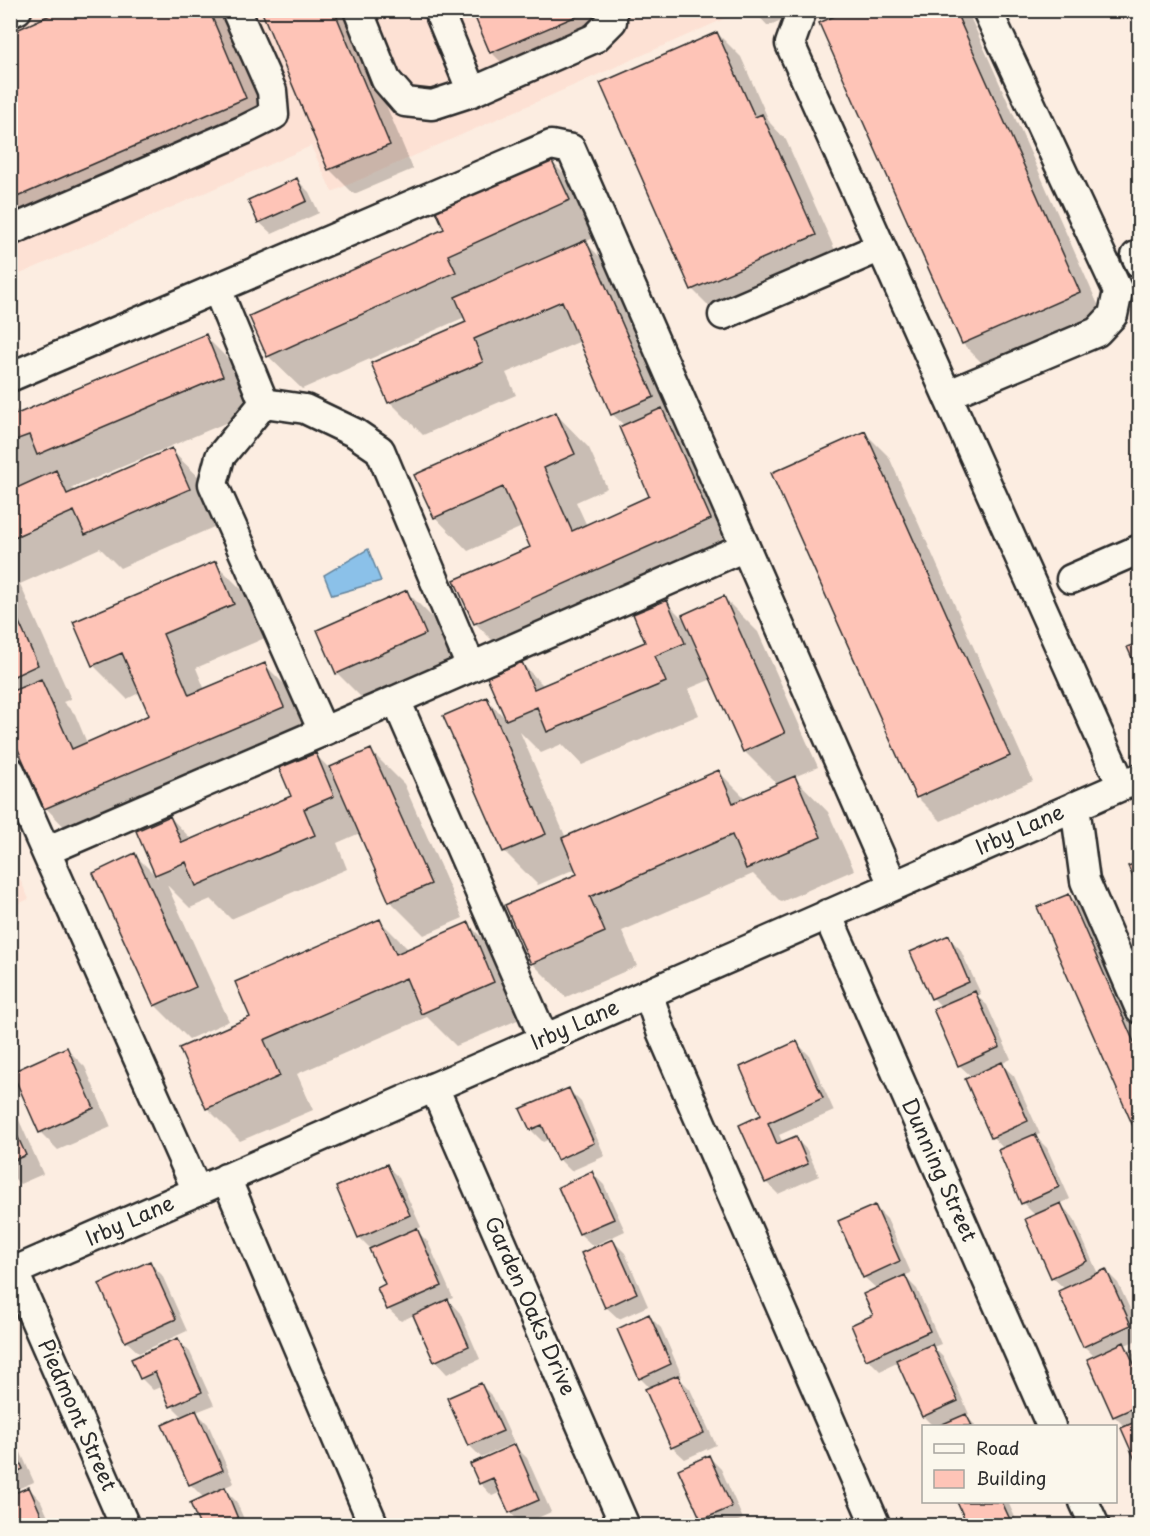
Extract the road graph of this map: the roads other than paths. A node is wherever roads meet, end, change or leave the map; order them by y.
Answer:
1 (16, 10) edge
2 (236, 10) edge
3 (358, 10) edge
4 (438, 10) edge
5 (612, 10) edge
6 (802, 10) edge
7 (987, 10) edge
8 (10, 13) edge
9 (472, 92) junction
10 (10, 231) edge
11 (881, 247) junction
12 (217, 289) junction
13 (723, 315) dead end
14 (10, 377) edge
15 (947, 395) junction
16 (264, 403) junction
17 (745, 547) junction
18 (1140, 549) edge
19 (1071, 579) dead end
20 (471, 667) junction
21 (396, 700) junction
22 (323, 732) junction
23 (10, 771) edge
24 (1131, 782) edge
25 (1075, 806) junction
26 (46, 851) junction
27 (893, 885) junction
28 (827, 914) junction
29 (648, 993) junction
30 (1140, 1009) edge
31 (544, 1039) junction
32 (434, 1087) junction
33 (226, 1178) junction
34 (197, 1191) junction
35 (12, 1272) edge
36 (1051, 1425) edge
37 (1084, 1503) edge
38 (125, 1526) edge
39 (374, 1526) edge
40 (626, 1526) edge
41 (876, 1526) edge
42 (1095, 1526) edge

1 - 8 street
2 - 10 street
3 - 9 street
4 - 9 street
5 - 9 street
6 - 11 street
7 - 15 street
11 - 13 street
11 - 15 street
12 - 14 street
12 - 16 street
12 - 17 street
15 - 24 street
16 - 20 street
16 - 22 street
17 - 20 street
17 - 27 street
18 - 19 street
20 - 21 street
21 - 22 street
21 - 31 street
22 - 26 street
23 - 26 street
24 - 25 street, Irby Lane
25 - 27 street, Irby Lane
25 - 30 street
26 - 34 street
27 - 28 street, Irby Lane
28 - 29 street, Irby Lane
28 - 36 street, Dunning Street
29 - 31 street, Irby Lane
29 - 41 street
31 - 32 street, Irby Lane
32 - 33 street, Irby Lane
32 - 40 street, Garden Oaks Drive
33 - 34 street, Irby Lane
33 - 39 street
34 - 35 street, Irby Lane
35 - 38 street, Piedmont Street
37 - 42 street

